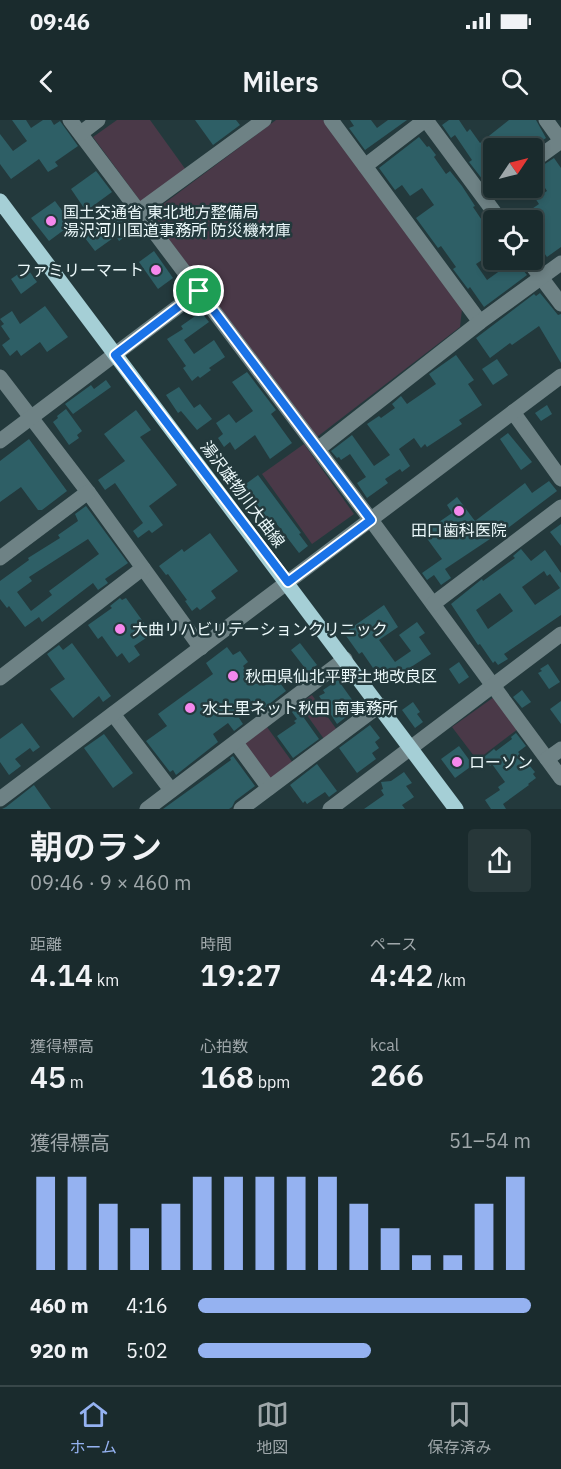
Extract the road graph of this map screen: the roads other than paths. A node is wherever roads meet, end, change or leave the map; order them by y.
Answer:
1 (70, 120) edge
2 (98, 120) edge
3 (331, 120) edge
4 (425, 120) edge
5 (546, 120) edge
6 (262, 121) edge
7 (81, 133) junction
8 (543, 154) edge
9 (365, 166) junction
10 (483, 197) edge
11 (484, 198) edge
12 (0, 201) edge
13 (493, 210) edge
14 (139, 211) junction
15 (561, 263) edge
16 (535, 270) edge
17 (541, 278) junction
18 (199, 291) junction
19 (561, 304) edge
20 (480, 322) junction
21 (115, 355) junction
22 (561, 376) edge
23 (0, 377) edge
24 (513, 412) junction
25 (31, 418) junction
26 (0, 441) edge
27 (318, 449) junction
28 (561, 478) edge
29 (88, 492) junction
30 (561, 507) edge
31 (371, 520) junction
32 (0, 558) edge
33 (143, 568) junction
34 (288, 582) junction
35 (433, 604) junction
36 (561, 634) edge
37 (201, 648) junction
38 (345, 659) junction
39 (0, 678) edge
40 (493, 685) junction
41 (380, 705) junction
42 (113, 714) junction
43 (236, 743) junction
44 (411, 747) junction
45 (561, 749) edge
46 (547, 759) junction
47 (561, 778) edge
48 (269, 788) junction
49 (171, 790) junction
50 (0, 799) edge
51 (147, 809) edge
52 (242, 809) edge
53 (330, 809) edge
54 (456, 809) edge

1 - 7 street
2 - 7 street
3 - 9 street
4 - 9 street
4 - 10 street
5 - 8 street
6 - 14 street
7 - 14 street
9 - 20 street
11 - 13 street
12 - 21 main road, 湯沢雄物川大曲線
14 - 18 street
15 - 17 street
16 - 17 street
17 - 19 street
17 - 20 street
18 - 21 street
18 - 27 street
20 - 27 street
21 - 25 street
21 - 34 main road, 湯沢雄物川大曲線
22 - 24 street
23 - 25 street
24 - 28 street
24 - 31 street
25 - 26 street
25 - 29 street
27 - 31 street
29 - 32 street
29 - 33 street
30 - 35 street
31 - 34 street
31 - 35 street
33 - 37 street
33 - 39 street
34 - 37 street
34 - 38 main road, 湯沢雄物川大曲線
35 - 40 street
36 - 40 street
37 - 42 street
38 - 41 main road, 湯沢雄物川大曲線
38 - 43 street
40 - 44 street
40 - 46 street
41 - 44 main road, 湯沢雄物川大曲線
41 - 48 street
42 - 49 street
42 - 50 street
43 - 48 street
43 - 49 street
44 - 53 street
44 - 54 main road, 湯沢雄物川大曲線
45 - 46 street
46 - 47 street
48 - 52 street
49 - 51 street

